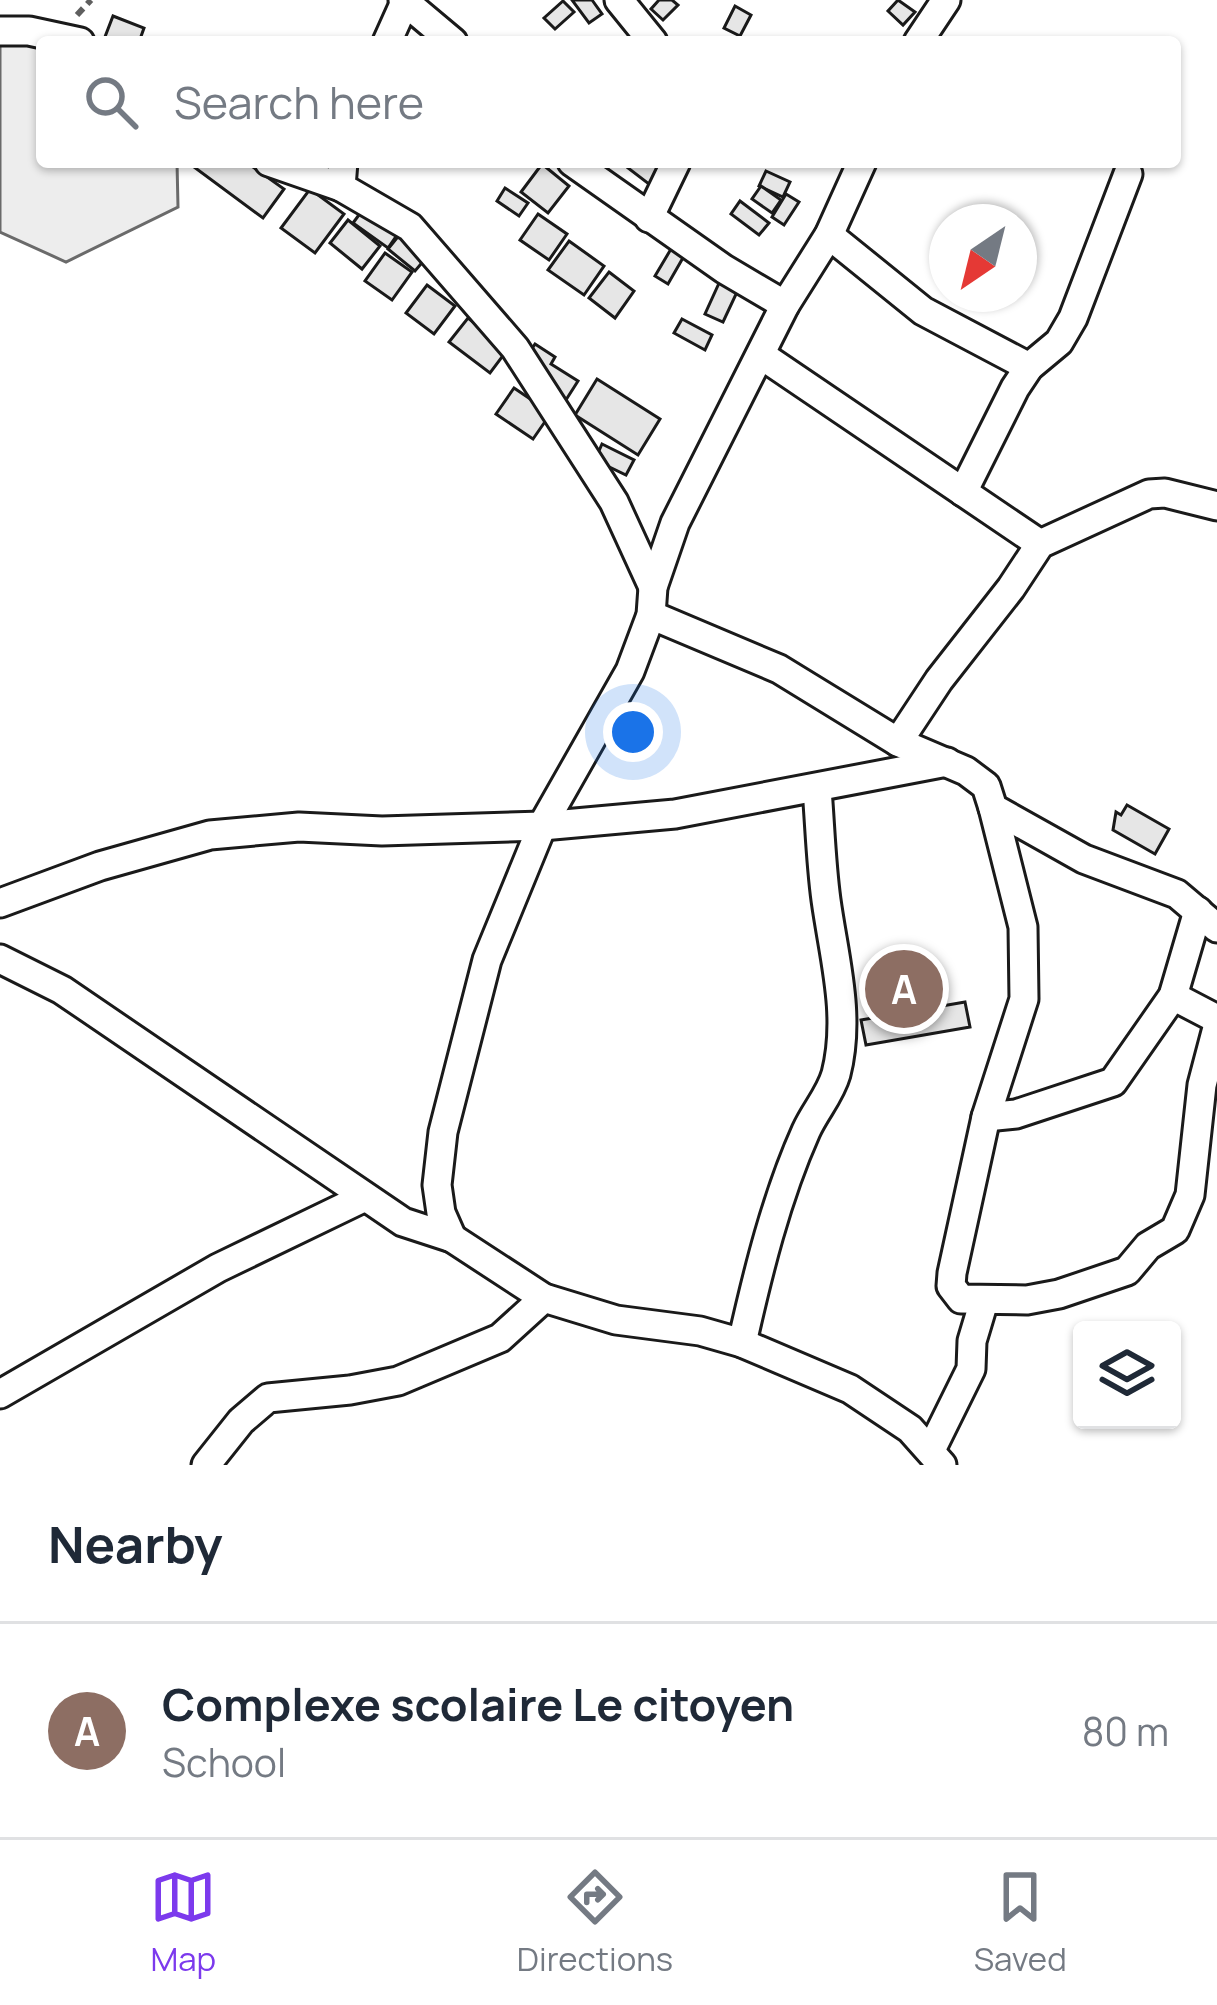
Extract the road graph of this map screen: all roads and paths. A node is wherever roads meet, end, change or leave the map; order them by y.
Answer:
1 (619, 0) edge
2 (946, 0) edge
3 (404, 1) edge
4 (0, 31) edge
5 (52, 36) edge
6 (389, 36) edge
7 (446, 36) edge
8 (648, 36) edge
9 (922, 36) edge
10 (306, 168) edge
11 (580, 168) edge
12 (673, 168) edge
13 (859, 168) edge
14 (342, 174) edge
15 (1128, 174) dead end
16 (649, 218) junction
17 (829, 235) junction
18 (785, 305) junction
19 (761, 356) junction
20 (1029, 368) junction
21 (964, 492) junction
22 (1217, 506) edge
23 (1040, 544) junction
24 (652, 601) junction
25 (898, 742) junction
26 (947, 762) junction
27 (817, 789) junction
28 (993, 808) junction
29 (542, 826) junction
30 (0, 903) edge
31 (1207, 919) edge
32 (0, 959) edge
33 (1174, 996) junction
34 (1217, 1018) edge
35 (1217, 1028) edge
36 (986, 1117) junction
37 (363, 1198) junction
38 (452, 1238) junction
39 (544, 1298) junction
40 (984, 1301) junction
41 (742, 1343) junction
42 (0, 1394) edge
43 (936, 1457) edge
44 (206, 1465) edge

1 - 8 street
2 - 9 street
3 - 6 street
3 - 7 street
4 - 5 street
10 - 14 street
11 - 16 street
12 - 16 street
13 - 17 street
14 - 24 street
15 - 20 street
16 - 18 street
17 - 18 street
17 - 20 street
18 - 19 street
19 - 21 street
19 - 24 street
20 - 21 street
21 - 23 street
22 - 23 street
23 - 25 street
24 - 25 street
24 - 29 street
25 - 26 street
26 - 27 street
26 - 28 street
27 - 29 street
27 - 41 street
28 - 31 street
28 - 36 street
29 - 30 street
29 - 38 street
31 - 33 street
32 - 37 street
33 - 34 street
33 - 36 street
35 - 40 street
36 - 40 street
37 - 38 street
37 - 42 street
38 - 39 street
39 - 41 street
39 - 44 street
40 - 43 street
41 - 43 street

